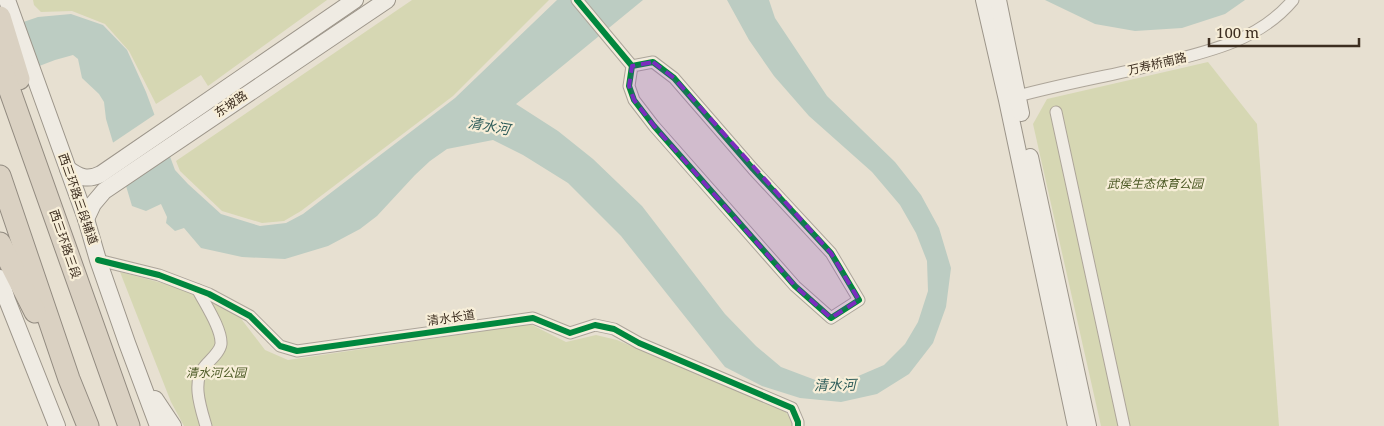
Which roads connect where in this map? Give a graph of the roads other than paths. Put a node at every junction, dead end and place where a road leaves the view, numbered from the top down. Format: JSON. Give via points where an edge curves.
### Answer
{"nodes":[{"id":1,"x":7,"y":0,"type":"edge"},
{"id":2,"x":355,"y":0,"type":"edge"},
{"id":3,"x":387,"y":0,"type":"edge"},
{"id":4,"x":577,"y":0,"type":"edge"},
{"id":5,"x":984,"y":0,"type":"edge"},
{"id":6,"x":998,"y":0,"type":"edge"},
{"id":7,"x":1293,"y":0,"type":"edge"},
{"id":8,"x":5,"y":19,"type":"edge"},
{"id":9,"x":0,"y":63,"type":"edge"},
{"id":10,"x":632,"y":66,"type":"junction"},
{"id":11,"x":20,"y":80,"type":"junction"},
{"id":12,"x":1012,"y":98,"type":"junction"},
{"id":13,"x":1056,"y":112,"type":"dead end"},
{"id":14,"x":183,"y":127,"type":"junction"},
{"id":15,"x":68,"y":169,"type":"junction"},
{"id":16,"x":101,"y":174,"type":"junction"},
{"id":17,"x":0,"y":176,"type":"edge"},
{"id":18,"x":113,"y":186,"type":"junction"},
{"id":19,"x":86,"y":219,"type":"junction"},
{"id":20,"x":0,"y":244,"type":"edge"},
{"id":21,"x":98,"y":260,"type":"junction"},
{"id":22,"x":0,"y":278,"type":"edge"},
{"id":23,"x":198,"y":290,"type":"junction"},
{"id":24,"x":3,"y":298,"type":"edge"},
{"id":25,"x":140,"y":377,"type":"junction"},
{"id":26,"x":69,"y":379,"type":"junction"},
{"id":27,"x":43,"y":394,"type":"junction"},
{"id":28,"x":46,"y":426,"type":"edge"},
{"id":29,"x":57,"y":426,"type":"edge"},
{"id":30,"x":88,"y":426,"type":"edge"},
{"id":31,"x":129,"y":426,"type":"edge"},
{"id":32,"x":158,"y":426,"type":"edge"},
{"id":33,"x":173,"y":426,"type":"edge"},
{"id":34,"x":206,"y":426,"type":"edge"},
{"id":35,"x":798,"y":426,"type":"edge"},
{"id":36,"x":1076,"y":426,"type":"edge"},
{"id":37,"x":1088,"y":426,"type":"edge"},
{"id":38,"x":1124,"y":426,"type":"edge"}],
"edges":[{"from":1,"to":8,"type":"main road"},
{"from":2,"to":14,"type":"main road","name":"东坡路"},
{"from":3,"to":14,"type":"main road","name":"东坡路"},
{"from":4,"to":10,"type":"street"},
{"from":5,"to":12,"type":"main road"},
{"from":6,"to":12,"type":"main road"},
{"from":7,"to":12,"type":"street","name":"万寿桥南路","via":[[1284,11],[1251,35],[1209,52]]},
{"from":8,"to":11,"type":"highway"},
{"from":9,"to":11,"type":"highway","name":"西三环路三段"},
{"from":10,"to":10,"type":"street","via":[[653,62],[674,78],[831,253],[859,300],[831,318],[795,286],[634,100],[628,86]]},
{"from":11,"to":15,"type":"main road","name":"西三环路三段辅道"},
{"from":11,"to":31,"type":"highway","name":"西三环路三段","via":[[36,163]]},
{"from":12,"to":36,"type":"main road"},
{"from":12,"to":37,"type":"main road"},
{"from":13,"to":38,"type":"street"},
{"from":14,"to":16,"type":"main road","name":"东坡路"},
{"from":14,"to":18,"type":"main road","name":"东坡路"},
{"from":15,"to":16,"type":"main road","name":"东坡路","via":[[86,179]]},
{"from":15,"to":19,"type":"main road","name":"西三环路三段辅道"},
{"from":16,"to":18,"type":"main road"},
{"from":17,"to":26,"type":"highway"},
{"from":18,"to":19,"type":"main road","name":"东坡路","via":[[93,204]]},
{"from":19,"to":21,"type":"main road","name":"西三环路三段辅道"},
{"from":20,"to":26,"type":"highway"},
{"from":21,"to":23,"type":"street","name":"清水长道","via":[[159,275]]},
{"from":21,"to":25,"type":"main road","name":"西三环路三段辅道"},
{"from":22,"to":24,"type":"main road"},
{"from":23,"to":34,"type":"street","via":[[219,331],[221,345],[203,368],[197,387]]},
{"from":23,"to":35,"type":"street","name":"清水长道","via":[[250,316],[280,346],[297,351],[533,318],[570,333],[595,325],[614,329],[639,343],[792,408]]},
{"from":24,"to":27,"type":"main road"},
{"from":25,"to":32,"type":"main road","name":"西三环路三段辅道"},
{"from":25,"to":33,"type":"main road"},
{"from":26,"to":30,"type":"highway"},
{"from":27,"to":28,"type":"main road"},
{"from":27,"to":29,"type":"main road"}]}
